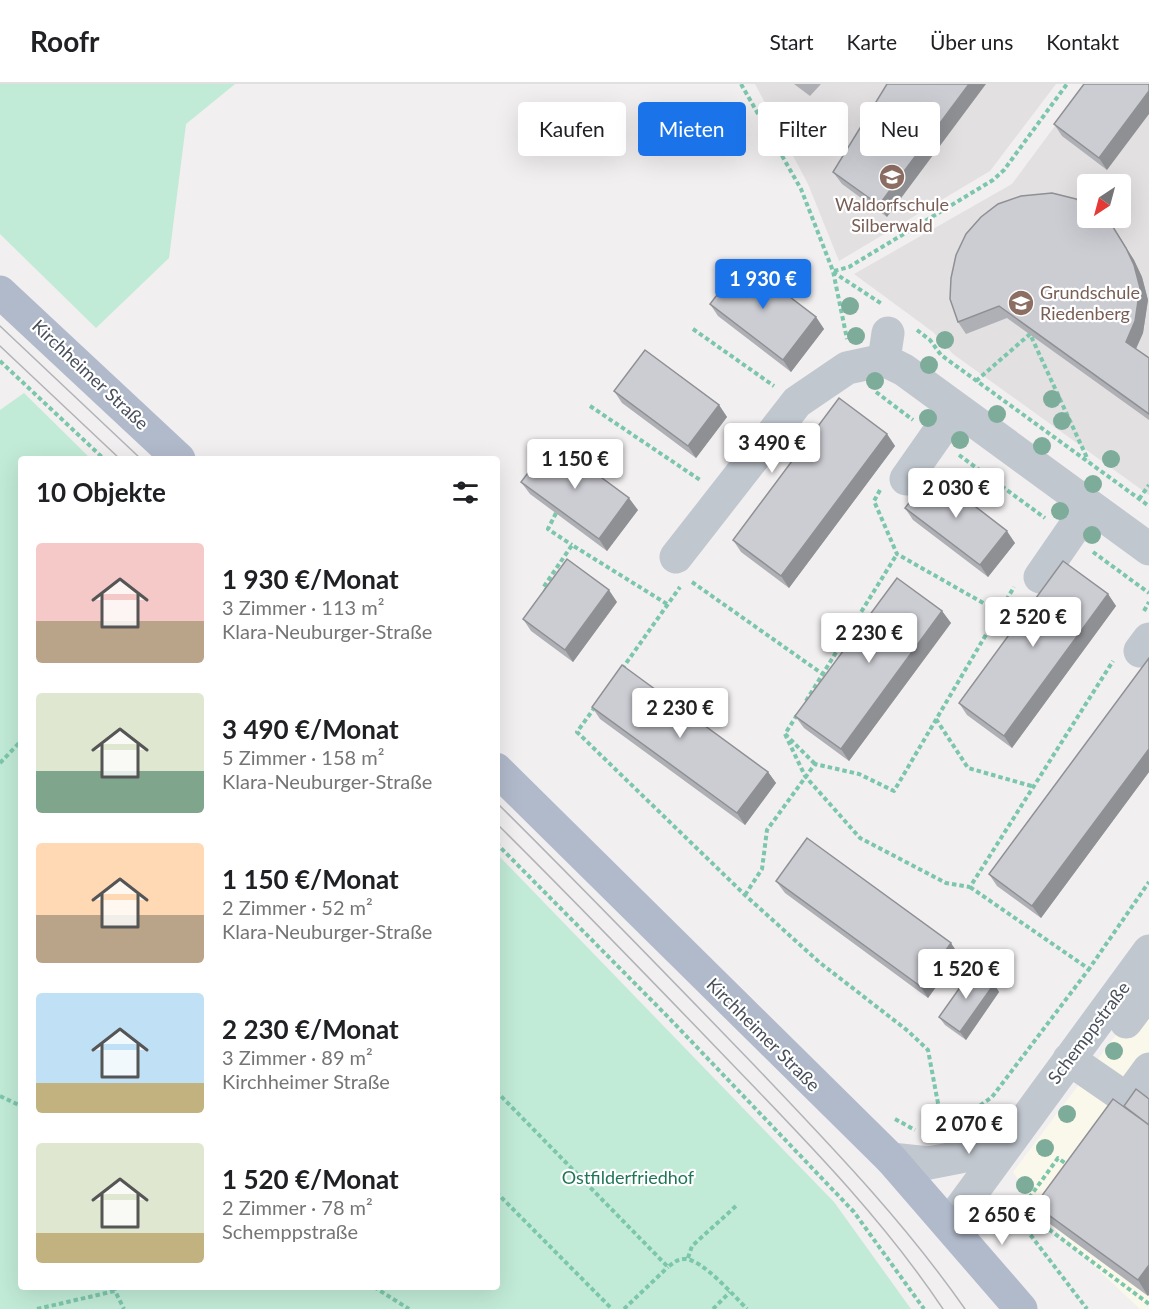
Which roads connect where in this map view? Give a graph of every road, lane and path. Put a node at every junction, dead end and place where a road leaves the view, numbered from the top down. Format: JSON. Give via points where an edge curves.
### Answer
{"nodes":[{"id":1,"x":741,"y":84,"type":"edge"},
{"id":2,"x":1067,"y":84,"type":"edge"},
{"id":3,"x":833,"y":271,"type":"junction"},
{"id":4,"x":0,"y":292,"type":"edge"},
{"id":5,"x":693,"y":329,"type":"dead end"},
{"id":6,"x":886,"y":340,"type":"junction"},
{"id":7,"x":0,"y":361,"type":"edge"},
{"id":8,"x":976,"y":381,"type":"junction"},
{"id":9,"x":796,"y":402,"type":"junction"},
{"id":10,"x":590,"y":406,"type":"dead end"},
{"id":11,"x":955,"y":409,"type":"junction"},
{"id":12,"x":935,"y":437,"type":"junction"},
{"id":13,"x":101,"y":456,"type":"edge"},
{"id":14,"x":176,"y":456,"type":"edge"},
{"id":15,"x":1089,"y":462,"type":"junction"},
{"id":16,"x":895,"y":480,"type":"joint"},
{"id":17,"x":1149,"y":485,"type":"edge"},
{"id":18,"x":723,"y":495,"type":"junction"},
{"id":19,"x":1139,"y":499,"type":"junction"},
{"id":20,"x":1089,"y":506,"type":"junction"},
{"id":21,"x":1149,"y":506,"type":"edge"},
{"id":22,"x":556,"y":513,"type":"edge"},
{"id":23,"x":1068,"y":534,"type":"junction"},
{"id":24,"x":572,"y":545,"type":"junction"},
{"id":25,"x":1149,"y":549,"type":"edge"},
{"id":26,"x":897,"y":554,"type":"junction"},
{"id":27,"x":676,"y":557,"type":"dead end"},
{"id":28,"x":1029,"y":580,"type":"joint"},
{"id":29,"x":1149,"y":593,"type":"edge"},
{"id":30,"x":556,"y":597,"type":"edge"},
{"id":31,"x":1149,"y":602,"type":"edge"},
{"id":32,"x":667,"y":604,"type":"junction"},
{"id":33,"x":999,"y":612,"type":"junction"},
{"id":34,"x":1138,"y":638,"type":"edge"},
{"id":35,"x":824,"y":675,"type":"junction"},
{"id":36,"x":616,"y":677,"type":"edge"},
{"id":37,"x":596,"y":705,"type":"edge"},
{"id":38,"x":804,"y":705,"type":"edge"},
{"id":39,"x":798,"y":715,"type":"edge"},
{"id":40,"x":936,"y":719,"type":"junction"},
{"id":41,"x":785,"y":734,"type":"junction"},
{"id":42,"x":18,"y":744,"type":"edge"},
{"id":43,"x":0,"y":763,"type":"edge"},
{"id":44,"x":815,"y":764,"type":"junction"},
{"id":45,"x":500,"y":773,"type":"edge"},
{"id":46,"x":805,"y":776,"type":"junction"},
{"id":47,"x":1035,"y":788,"type":"junction"},
{"id":48,"x":500,"y":847,"type":"edge"},
{"id":49,"x":1149,"y":882,"type":"edge"},
{"id":50,"x":970,"y":886,"type":"junction"},
{"id":51,"x":745,"y":895,"type":"junction"},
{"id":52,"x":1138,"y":952,"type":"edge"},
{"id":53,"x":1096,"y":977,"type":"junction"},
{"id":54,"x":1149,"y":991,"type":"edge"},
{"id":55,"x":1126,"y":1022,"type":"dead end"},
{"id":56,"x":1069,"y":1059,"type":"junction"},
{"id":57,"x":1149,"y":1069,"type":"edge"},
{"id":58,"x":500,"y":1095,"type":"edge"},
{"id":59,"x":0,"y":1096,"type":"edge"},
{"id":60,"x":18,"y":1105,"type":"edge"},
{"id":61,"x":886,"y":1113,"type":"dead end"},
{"id":62,"x":1029,"y":1114,"type":"junction"},
{"id":63,"x":968,"y":1115,"type":"dead end"},
{"id":64,"x":952,"y":1126,"type":"dead end"},
{"id":65,"x":920,"y":1131,"type":"dead end"},
{"id":66,"x":932,"y":1132,"type":"dead end"},
{"id":67,"x":944,"y":1132,"type":"junction"},
{"id":68,"x":891,"y":1160,"type":"junction"},
{"id":69,"x":1076,"y":1171,"type":"edge"},
{"id":70,"x":981,"y":1181,"type":"junction"},
{"id":71,"x":500,"y":1196,"type":"edge"},
{"id":72,"x":1052,"y":1205,"type":"edge"},
{"id":73,"x":736,"y":1206,"type":"dead end"},
{"id":74,"x":1016,"y":1216,"type":"junction"},
{"id":75,"x":949,"y":1224,"type":"junction"},
{"id":76,"x":688,"y":1258,"type":"junction"},
{"id":77,"x":668,"y":1267,"type":"junction"},
{"id":78,"x":110,"y":1290,"type":"edge"},
{"id":79,"x":114,"y":1290,"type":"edge"},
{"id":80,"x":379,"y":1290,"type":"edge"},
{"id":81,"x":730,"y":1292,"type":"junction"},
{"id":82,"x":1149,"y":1304,"type":"edge"},
{"id":83,"x":37,"y":1309,"type":"edge"},
{"id":84,"x":124,"y":1309,"type":"edge"},
{"id":85,"x":409,"y":1309,"type":"edge"},
{"id":86,"x":612,"y":1309,"type":"edge"},
{"id":87,"x":624,"y":1309,"type":"edge"},
{"id":88,"x":713,"y":1309,"type":"edge"},
{"id":89,"x":747,"y":1309,"type":"edge"},
{"id":90,"x":924,"y":1309,"type":"edge"},
{"id":91,"x":1021,"y":1309,"type":"edge"},
{"id":92,"x":1087,"y":1309,"type":"edge"}],
"edges":[{"from":1,"to":3,"type":"path","via":[[801,189]]},
{"from":2,"to":3,"type":"path","via":[[993,180],[849,267]]},
{"from":3,"to":6,"type":"path"},
{"from":3,"to":6,"type":"path","via":[[848,341]]},
{"from":4,"to":14,"type":"main road","name":"Kirchheimer Straße"},
{"from":5,"to":9,"type":"path"},
{"from":6,"to":8,"type":"path","via":[[930,340],[941,355]]},
{"from":6,"to":9,"type":"street"},
{"from":6,"to":11,"type":"street","via":[[904,370]]},
{"from":6,"to":12,"type":"path","via":[[865,384]]},
{"from":7,"to":13,"type":"path"},
{"from":8,"to":15,"type":"path"},
{"from":8,"to":15,"type":"path","via":[[1030,334]]},
{"from":9,"to":18,"type":"street"},
{"from":10,"to":18,"type":"path"},
{"from":11,"to":12,"type":"street"},
{"from":11,"to":20,"type":"street"},
{"from":12,"to":16,"type":"street"},
{"from":12,"to":23,"type":"path"},
{"from":15,"to":19,"type":"path"},
{"from":16,"to":26,"type":"path","via":[[874,501]]},
{"from":17,"to":19,"type":"path"},
{"from":18,"to":27,"type":"street"},
{"from":19,"to":21,"type":"path"},
{"from":20,"to":23,"type":"street"},
{"from":20,"to":25,"type":"street"},
{"from":22,"to":24,"type":"path","via":[[548,529]]},
{"from":23,"to":28,"type":"street"},
{"from":23,"to":29,"type":"path"},
{"from":24,"to":30,"type":"path","via":[[543,588]]},
{"from":24,"to":32,"type":"path"},
{"from":26,"to":33,"type":"path"},
{"from":26,"to":35,"type":"path"},
{"from":28,"to":33,"type":"path"},
{"from":31,"to":34,"type":"path"},
{"from":32,"to":35,"type":"path","via":[[686,578]]},
{"from":32,"to":36,"type":"path"},
{"from":33,"to":40,"type":"path"},
{"from":34,"to":47,"type":"path"},
{"from":35,"to":38,"type":"path"},
{"from":37,"to":51,"type":"path","via":[[577,732]]},
{"from":39,"to":41,"type":"path"},
{"from":40,"to":44,"type":"path","via":[[894,791],[859,774]]},
{"from":40,"to":47,"type":"path","via":[[968,768]]},
{"from":41,"to":44,"type":"path"},
{"from":41,"to":46,"type":"path"},
{"from":42,"to":43,"type":"path"},
{"from":44,"to":46,"type":"path"},
{"from":45,"to":68,"type":"main road","name":"Kirchheimer Straße"},
{"from":46,"to":50,"type":"path","via":[[860,838],[946,883]]},
{"from":46,"to":51,"type":"path","via":[[767,830],[762,869]]},
{"from":47,"to":50,"type":"path"},
{"from":48,"to":90,"type":"path","via":[[854,1212]]},
{"from":49,"to":53,"type":"path"},
{"from":50,"to":53,"type":"path"},
{"from":51,"to":67,"type":"path","via":[[819,962],[928,1050]]},
{"from":52,"to":53,"type":"street"},
{"from":52,"to":56,"type":"street","name":"Schemppstraße"},
{"from":53,"to":63,"type":"path","via":[[992,1097]]},
{"from":54,"to":55,"type":"street"},
{"from":56,"to":57,"type":"street","via":[[1126,1099]]},
{"from":56,"to":62,"type":"street","name":"Schemppstraße"},
{"from":58,"to":77,"type":"path"},
{"from":59,"to":60,"type":"path"},
{"from":61,"to":65,"type":"path"},
{"from":62,"to":68,"type":"street","name":"Schemppstraße","via":[[960,1157],[929,1163]]},
{"from":62,"to":70,"type":"street","name":"Schemppstraße"},
{"from":64,"to":67,"type":"path"},
{"from":66,"to":67,"type":"path"},
{"from":68,"to":75,"type":"main road","name":"Kirchheimer Straße"},
{"from":69,"to":74,"type":"path","via":[[1058,1158]]},
{"from":70,"to":74,"type":"path"},
{"from":70,"to":75,"type":"street","name":"Schemppstraße"},
{"from":71,"to":86,"type":"path"},
{"from":72,"to":82,"type":"path","via":[[1039,1222]]},
{"from":73,"to":76,"type":"path","via":[[692,1246]]},
{"from":74,"to":92,"type":"path"},
{"from":75,"to":91,"type":"main road","name":"Kirchheimer Straße"},
{"from":76,"to":77,"type":"path","via":[[678,1259]]},
{"from":76,"to":81,"type":"path"},
{"from":77,"to":87,"type":"path"},
{"from":78,"to":83,"type":"path"},
{"from":79,"to":84,"type":"path"},
{"from":80,"to":85,"type":"path"},
{"from":81,"to":88,"type":"path"},
{"from":81,"to":89,"type":"path"}]}
